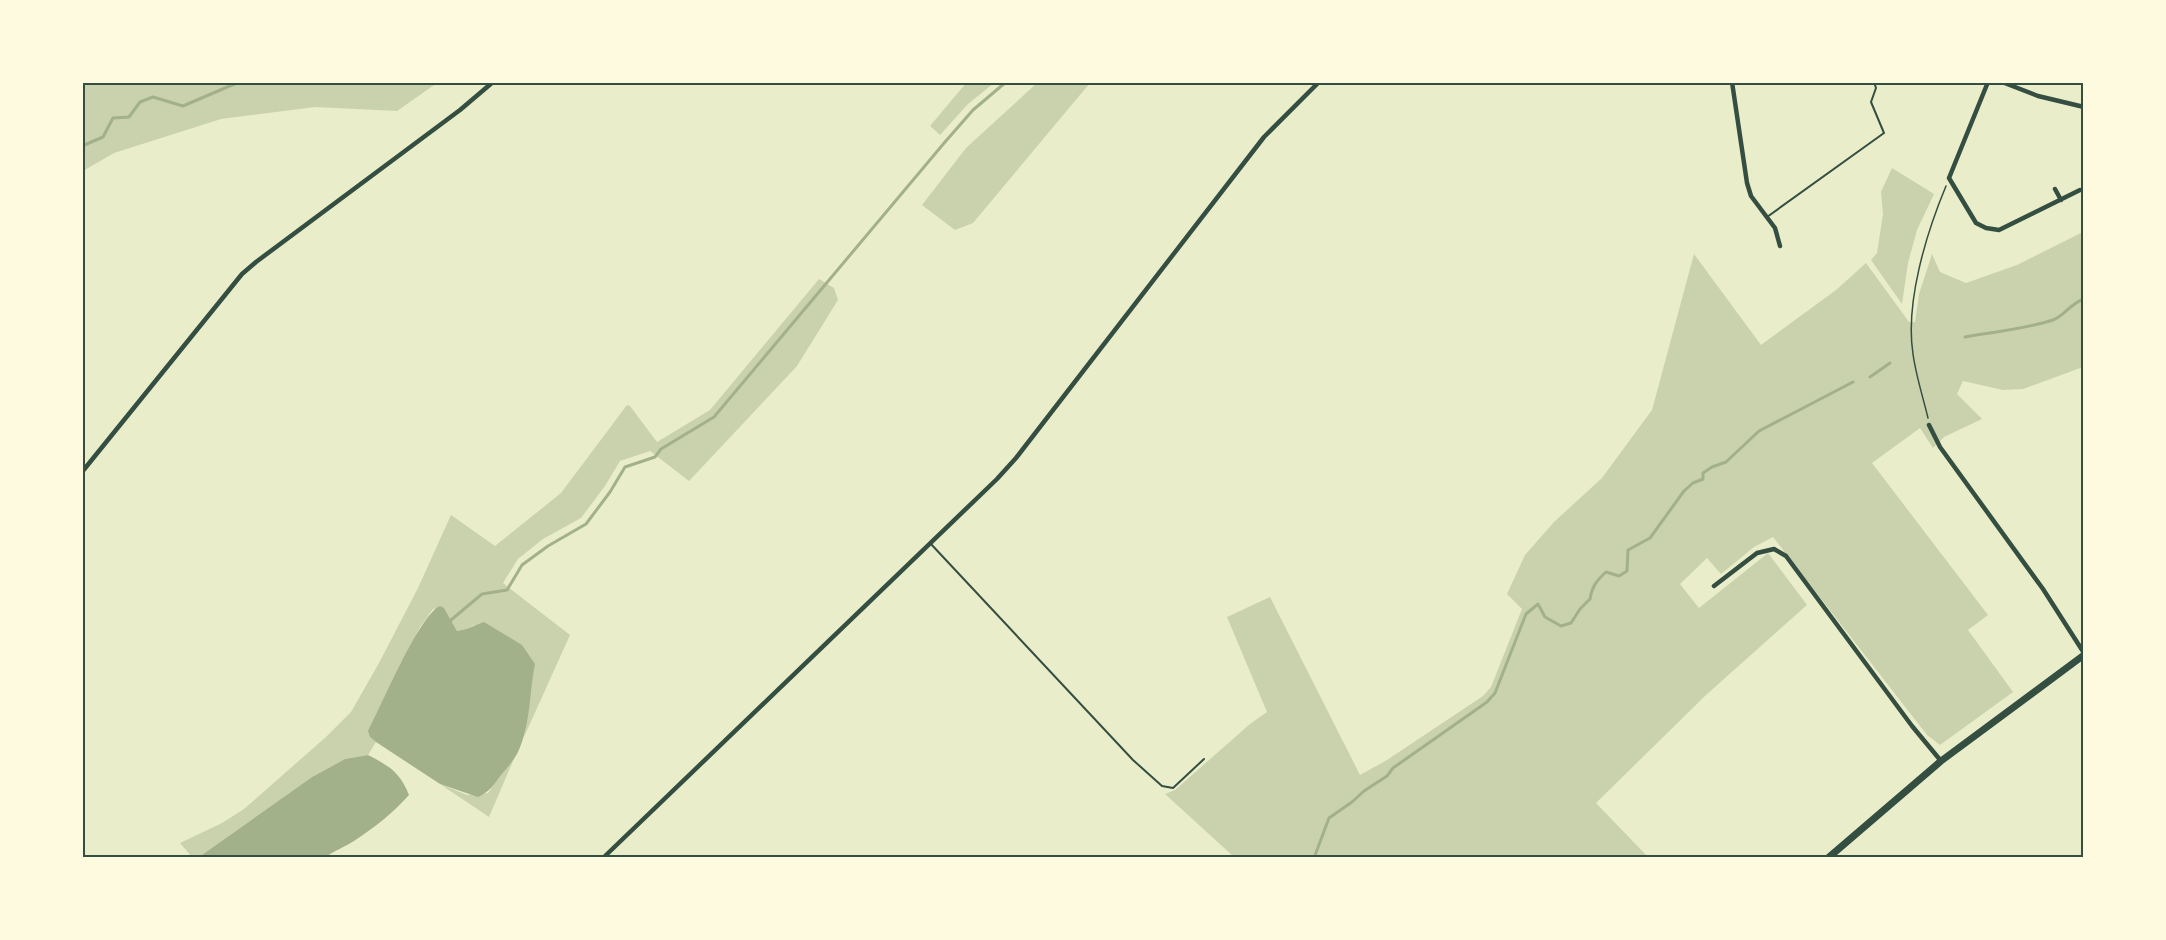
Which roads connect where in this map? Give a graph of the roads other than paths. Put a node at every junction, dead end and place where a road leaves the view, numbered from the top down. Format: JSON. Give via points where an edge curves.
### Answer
{"nodes":[{"id":1,"x":493,"y":82,"type":"edge"},
{"id":2,"x":1319,"y":82,"type":"edge"},
{"id":3,"x":1732,"y":82,"type":"edge"},
{"id":4,"x":1874,"y":82,"type":"edge"},
{"id":5,"x":1988,"y":82,"type":"edge"},
{"id":6,"x":2002,"y":82,"type":"edge"},
{"id":7,"x":2084,"y":107,"type":"edge"},
{"id":8,"x":2055,"y":189,"type":"dead end"},
{"id":9,"x":2079,"y":190,"type":"dead end"},
{"id":10,"x":2061,"y":200,"type":"junction"},
{"id":11,"x":1767,"y":217,"type":"junction"},
{"id":12,"x":1780,"y":246,"type":"dead end"},
{"id":13,"x":1929,"y":425,"type":"road end"},
{"id":14,"x":82,"y":472,"type":"edge"},
{"id":15,"x":930,"y":543,"type":"junction"},
{"id":16,"x":1714,"y":586,"type":"dead end"},
{"id":17,"x":2084,"y":654,"type":"edge"},
{"id":18,"x":1204,"y":759,"type":"dead end"},
{"id":19,"x":1941,"y":761,"type":"junction"},
{"id":20,"x":603,"y":858,"type":"edge"},
{"id":21,"x":1828,"y":858,"type":"edge"}],
"edges":[{"from":1,"to":14,"type":"street","via":[[242,274]]},
{"from":2,"to":15,"type":"street","via":[[1264,137],[1016,458]]},
{"from":3,"to":11,"type":"street","via":[[1747,183],[1751,196]]},
{"from":4,"to":11,"type":"lane","via":[[1871,102],[1884,133]]},
{"from":5,"to":10,"type":"street","via":[[1949,178],[1976,223],[1993,230],[2005,228]]},
{"from":6,"to":7,"type":"street"},
{"from":8,"to":10,"type":"street"},
{"from":9,"to":10,"type":"street"},
{"from":11,"to":12,"type":"street"},
{"from":13,"to":17,"type":"street","via":[[1940,447],[2043,589]]},
{"from":15,"to":18,"type":"lane","via":[[1133,760],[1162,786],[1173,788]]},
{"from":15,"to":20,"type":"street"},
{"from":16,"to":19,"type":"street","via":[[1757,553],[1774,549],[1785,556]]},
{"from":17,"to":19,"type":"main road"},
{"from":19,"to":21,"type":"main road"}]}
